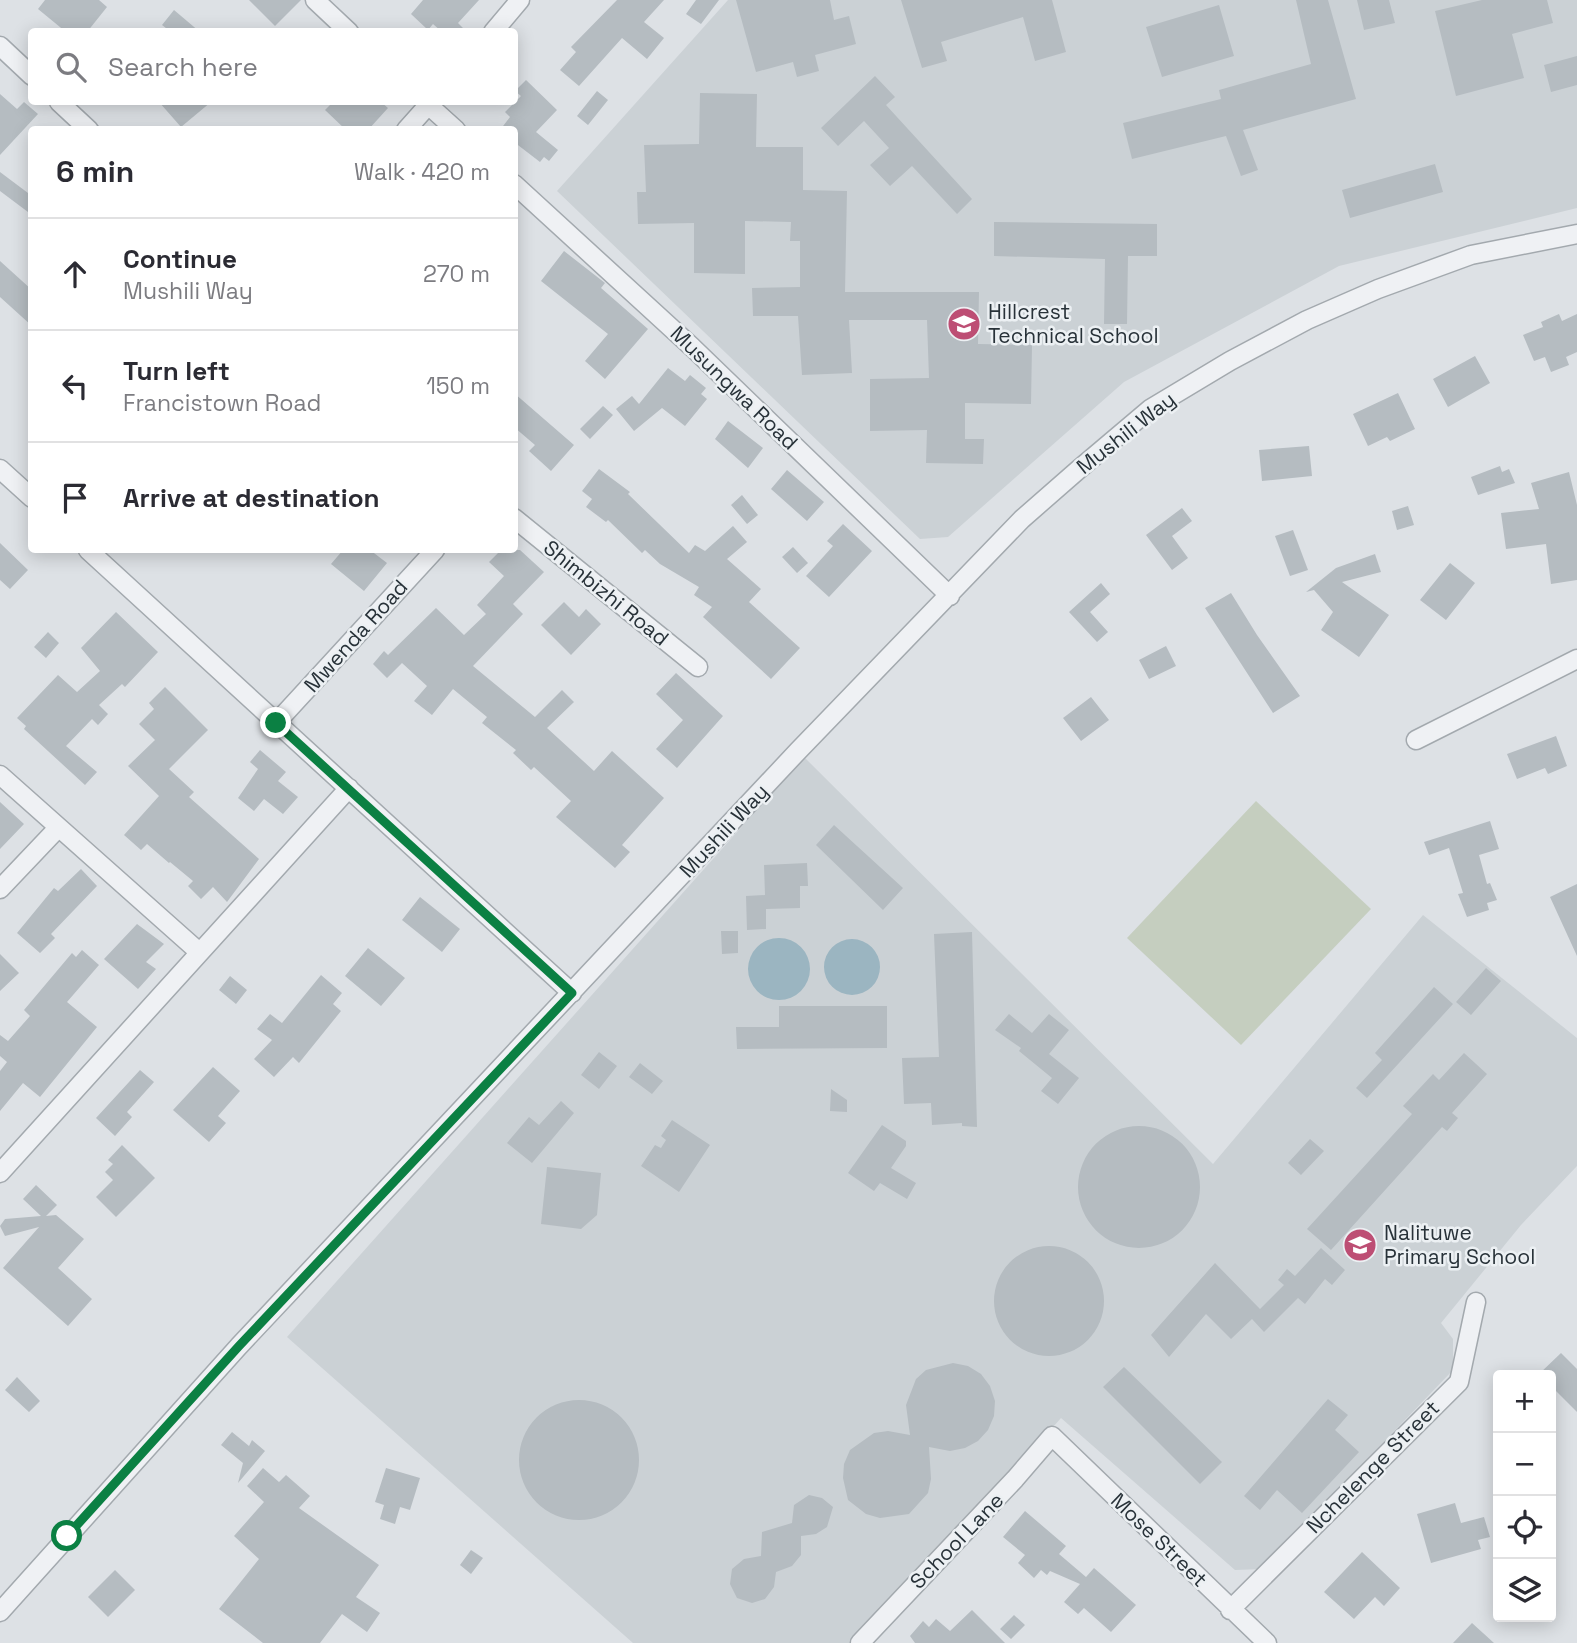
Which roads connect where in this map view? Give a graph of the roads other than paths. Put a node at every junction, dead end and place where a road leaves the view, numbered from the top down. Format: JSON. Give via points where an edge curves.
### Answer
{"nodes":[{"id":1,"x":315,"y":0,"type":"edge"},
{"id":2,"x":520,"y":0,"type":"edge"},
{"id":3,"x":345,"y":28,"type":"edge"},
{"id":4,"x":496,"y":28,"type":"edge"},
{"id":5,"x":0,"y":46,"type":"edge"},
{"id":6,"x":28,"y":72,"type":"edge"},
{"id":7,"x":62,"y":105,"type":"edge"},
{"id":8,"x":426,"y":105,"type":"edge"},
{"id":9,"x":430,"y":105,"type":"edge"},
{"id":10,"x":85,"y":126,"type":"edge"},
{"id":11,"x":409,"y":126,"type":"edge"},
{"id":12,"x":452,"y":126,"type":"edge"},
{"id":13,"x":518,"y":188,"type":"edge"},
{"id":14,"x":1577,"y":234,"type":"edge"},
{"id":15,"x":0,"y":468,"type":"edge"},
{"id":16,"x":28,"y":490,"type":"edge"},
{"id":17,"x":518,"y":520,"type":"edge"},
{"id":18,"x":91,"y":553,"type":"edge"},
{"id":19,"x":432,"y":553,"type":"edge"},
{"id":20,"x":950,"y":596,"type":"junction"},
{"id":21,"x":1577,"y":659,"type":"edge"},
{"id":22,"x":698,"y":667,"type":"dead end"},
{"id":23,"x":276,"y":723,"type":"junction"},
{"id":24,"x":1416,"y":740,"type":"dead end"},
{"id":25,"x":0,"y":775,"type":"edge"},
{"id":26,"x":349,"y":788,"type":"junction"},
{"id":27,"x":58,"y":828,"type":"junction"},
{"id":28,"x":0,"y":889,"type":"edge"},
{"id":29,"x":198,"y":951,"type":"junction"},
{"id":30,"x":572,"y":993,"type":"junction"},
{"id":31,"x":0,"y":1172,"type":"edge"},
{"id":32,"x":1476,"y":1303,"type":"dead end"},
{"id":33,"x":1052,"y":1436,"type":"joint"},
{"id":34,"x":1230,"y":1610,"type":"junction"},
{"id":35,"x":0,"y":1612,"type":"edge"},
{"id":36,"x":860,"y":1643,"type":"edge"},
{"id":37,"x":1267,"y":1643,"type":"edge"}],
"edges":[{"from":1,"to":3,"type":"street"},
{"from":2,"to":4,"type":"street"},
{"from":5,"to":6,"type":"street"},
{"from":7,"to":10,"type":"street"},
{"from":8,"to":11,"type":"street"},
{"from":9,"to":12,"type":"street"},
{"from":13,"to":20,"type":"street","name":"Musungwa Road","via":[[692,347]]},
{"from":14,"to":20,"type":"street","name":"Mushili Way","via":[[1448,263],[1307,320],[1230,360],[1150,409],[1022,519]]},
{"from":15,"to":16,"type":"street"},
{"from":17,"to":22,"type":"street","name":"Shimbizhi Road"},
{"from":18,"to":23,"type":"street"},
{"from":19,"to":23,"type":"street","name":"Mwenda Road"},
{"from":20,"to":30,"type":"street","name":"Mushili Way"},
{"from":21,"to":24,"type":"street"},
{"from":23,"to":26,"type":"street"},
{"from":25,"to":27,"type":"street"},
{"from":26,"to":29,"type":"street"},
{"from":26,"to":30,"type":"street"},
{"from":27,"to":28,"type":"street"},
{"from":27,"to":29,"type":"street"},
{"from":29,"to":31,"type":"street"},
{"from":30,"to":35,"type":"street","name":"Mushili Way","via":[[239,1346]]},
{"from":32,"to":34,"type":"street","name":"Nchelenge Street","via":[[1459,1382]]},
{"from":33,"to":34,"type":"street","name":"Mose Street"},
{"from":33,"to":36,"type":"street","name":"School Lane"},
{"from":34,"to":37,"type":"street","name":"Mose Street"}]}
